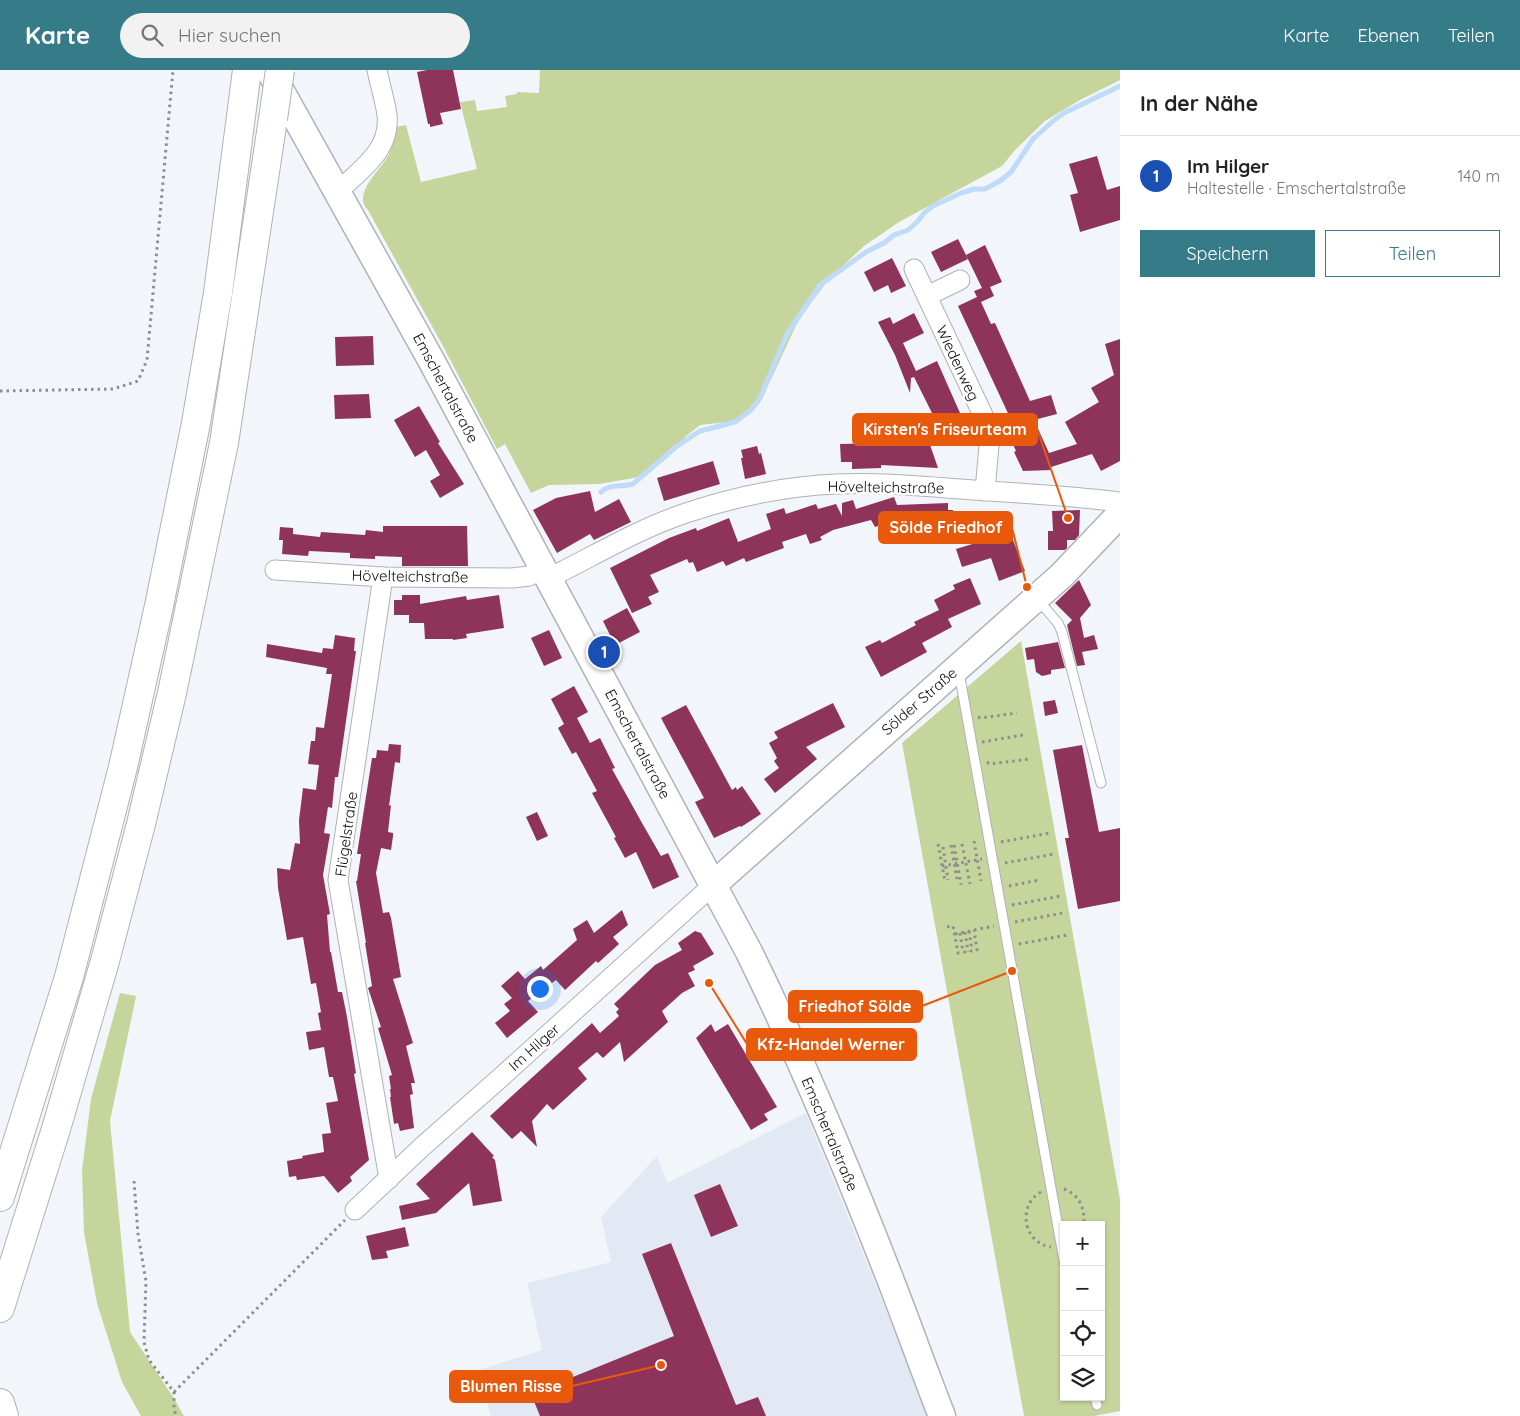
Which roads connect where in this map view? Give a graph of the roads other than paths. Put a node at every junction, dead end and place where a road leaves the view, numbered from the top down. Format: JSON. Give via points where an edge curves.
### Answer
{"nodes":[{"id":1,"x":280,"y":70,"type":"edge"},
{"id":2,"x":377,"y":70,"type":"edge"},
{"id":3,"x":254,"y":71,"type":"edge"},
{"id":4,"x":338,"y":192,"type":"junction"},
{"id":5,"x":914,"y":269,"type":"dead end"},
{"id":6,"x":960,"y":280,"type":"dead end"},
{"id":7,"x":926,"y":296,"type":"junction"},
{"id":8,"x":985,"y":490,"type":"junction"},
{"id":9,"x":1120,"y":502,"type":"edge"},
{"id":10,"x":1120,"y":514,"type":"edge"},
{"id":11,"x":275,"y":570,"type":"dead end"},
{"id":12,"x":547,"y":573,"type":"junction"},
{"id":13,"x":383,"y":577,"type":"junction"},
{"id":14,"x":1036,"y":598,"type":"junction"},
{"id":15,"x":958,"y":667,"type":"junction"},
{"id":16,"x":1101,"y":783,"type":"dead end"},
{"id":17,"x":713,"y":885,"type":"junction"},
{"id":18,"x":389,"y":1179,"type":"junction"},
{"id":19,"x":0,"y":1197,"type":"edge"},
{"id":20,"x":355,"y":1210,"type":"road end"},
{"id":21,"x":1060,"y":1238,"type":"edge"},
{"id":22,"x":0,"y":1308,"type":"edge"},
{"id":23,"x":0,"y":1403,"type":"edge"},
{"id":24,"x":4,"y":1416,"type":"edge"},
{"id":25,"x":942,"y":1416,"type":"edge"}],
"edges":[{"from":1,"to":22,"type":"highway","bridge":true,"via":[[224,443],[172,694],[105,961]]},
{"from":2,"to":4,"type":"street","via":[[388,126],[382,147]]},
{"from":3,"to":4,"type":"main road","name":"Emschertalstraße"},
{"from":3,"to":19,"type":"highway","via":[[196,423],[123,767],[69,977]]},
{"from":4,"to":12,"type":"main road","name":"Emschertalstraße"},
{"from":5,"to":7,"type":"street","name":"Wiedenweg"},
{"from":6,"to":7,"type":"street"},
{"from":7,"to":8,"type":"street","name":"Wiedenweg","via":[[990,434]]},
{"from":8,"to":9,"type":"street","name":"Hövelteichstraße"},
{"from":8,"to":12,"type":"street","name":"Hövelteichstraße","via":[[866,484],[802,487],[757,495],[666,520]]},
{"from":10,"to":14,"type":"main road","name":"Sölder Straße"},
{"from":11,"to":13,"type":"street","name":"Hövelteichstraße"},
{"from":12,"to":13,"type":"street","name":"Hövelteichstraße","via":[[512,578]]},
{"from":12,"to":17,"type":"main road","name":"Emschertalstraße"},
{"from":13,"to":18,"type":"street","name":"Flügelstraße","via":[[338,880]]},
{"from":14,"to":15,"type":"main road","name":"Sölder Straße"},
{"from":14,"to":16,"type":"lane","via":[[1062,632]]},
{"from":15,"to":17,"type":"main road","name":"Sölder Straße"},
{"from":15,"to":21,"type":"lane"},
{"from":17,"to":18,"type":"street","name":"Im Hilger"},
{"from":17,"to":25,"type":"main road","name":"Emschertalstraße","via":[[785,1026],[865,1216]]},
{"from":18,"to":20,"type":"street","name":"Im Hilger"},
{"from":23,"to":24,"type":"highway"}]}
